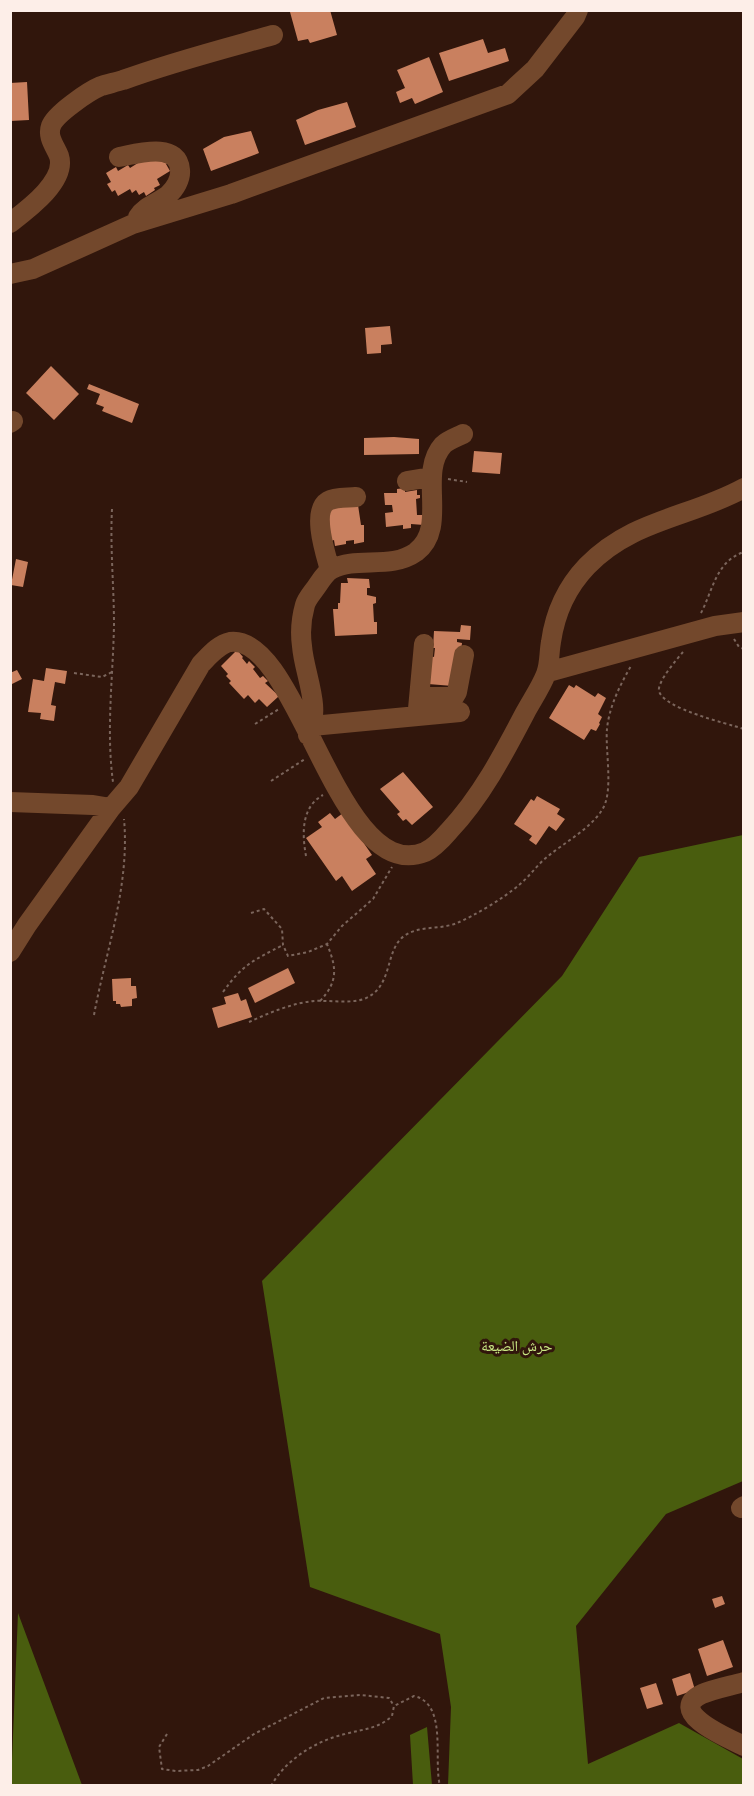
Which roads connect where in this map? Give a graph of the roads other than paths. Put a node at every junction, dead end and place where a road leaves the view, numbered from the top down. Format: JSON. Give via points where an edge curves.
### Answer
{"nodes":[{"id":1,"x":578,"y":10,"type":"edge"},
{"id":2,"x":273,"y":35,"type":"dead end"},
{"id":3,"x":119,"y":157,"type":"dead end"},
{"id":4,"x":10,"y":224,"type":"edge"},
{"id":5,"x":133,"y":224,"type":"junction"},
{"id":6,"x":10,"y":274,"type":"edge"},
{"id":7,"x":463,"y":434,"type":"dead end"},
{"id":8,"x":431,"y":477,"type":"junction"},
{"id":9,"x":407,"y":481,"type":"dead end"},
{"id":10,"x":744,"y":488,"type":"edge"},
{"id":11,"x":356,"y":497,"type":"dead end"},
{"id":12,"x":330,"y":570,"type":"junction"},
{"id":13,"x":744,"y":622,"type":"edge"},
{"id":14,"x":424,"y":644,"type":"dead end"},
{"id":15,"x":464,"y":655,"type":"dead end"},
{"id":16,"x":548,"y":672,"type":"junction"},
{"id":17,"x":418,"y":706,"type":"junction"},
{"id":18,"x":460,"y":712,"type":"dead end"},
{"id":19,"x":313,"y":737,"type":"junction"},
{"id":20,"x":10,"y":802,"type":"edge"},
{"id":21,"x":115,"y":803,"type":"junction"},
{"id":22,"x":10,"y":952,"type":"edge"},
{"id":23,"x":744,"y":1682,"type":"edge"},
{"id":24,"x":744,"y":1746,"type":"edge"}],
"edges":[{"from":1,"to":5,"type":"street","via":[[536,69],[508,94],[231,194]]},
{"from":2,"to":4,"type":"street","via":[[100,87],[73,104],[50,128],[60,170],[41,197]]},
{"from":3,"to":5,"type":"street","via":[[152,151],[167,153],[179,165],[177,184],[142,210]]},
{"from":5,"to":6,"type":"street","via":[[33,269]]},
{"from":7,"to":8,"type":"street","via":[[444,444],[432,463]]},
{"from":8,"to":9,"type":"street"},
{"from":8,"to":12,"type":"street","via":[[432,520],[416,552],[388,562],[344,565]]},
{"from":10,"to":16,"type":"street","via":[[635,531],[587,566],[559,606]]},
{"from":11,"to":12,"type":"street","via":[[329,501],[322,506],[321,534]]},
{"from":12,"to":19,"type":"street","via":[[306,602],[301,623],[312,694]]},
{"from":13,"to":16,"type":"street","via":[[715,626],[689,640],[644,646]]},
{"from":14,"to":17,"type":"street"},
{"from":15,"to":17,"type":"street","via":[[454,697]]},
{"from":16,"to":19,"type":"street","via":[[484,787],[461,819],[427,851],[399,854],[372,838],[336,788]]},
{"from":17,"to":18,"type":"street"},
{"from":17,"to":19,"type":"street"},
{"from":19,"to":21,"type":"street","via":[[272,668],[243,643],[229,642],[201,663],[129,787]]},
{"from":20,"to":21,"type":"street","via":[[93,806]]},
{"from":21,"to":22,"type":"street"},
{"from":23,"to":24,"type":"street","via":[[702,1694],[690,1709],[701,1723]]}]}
